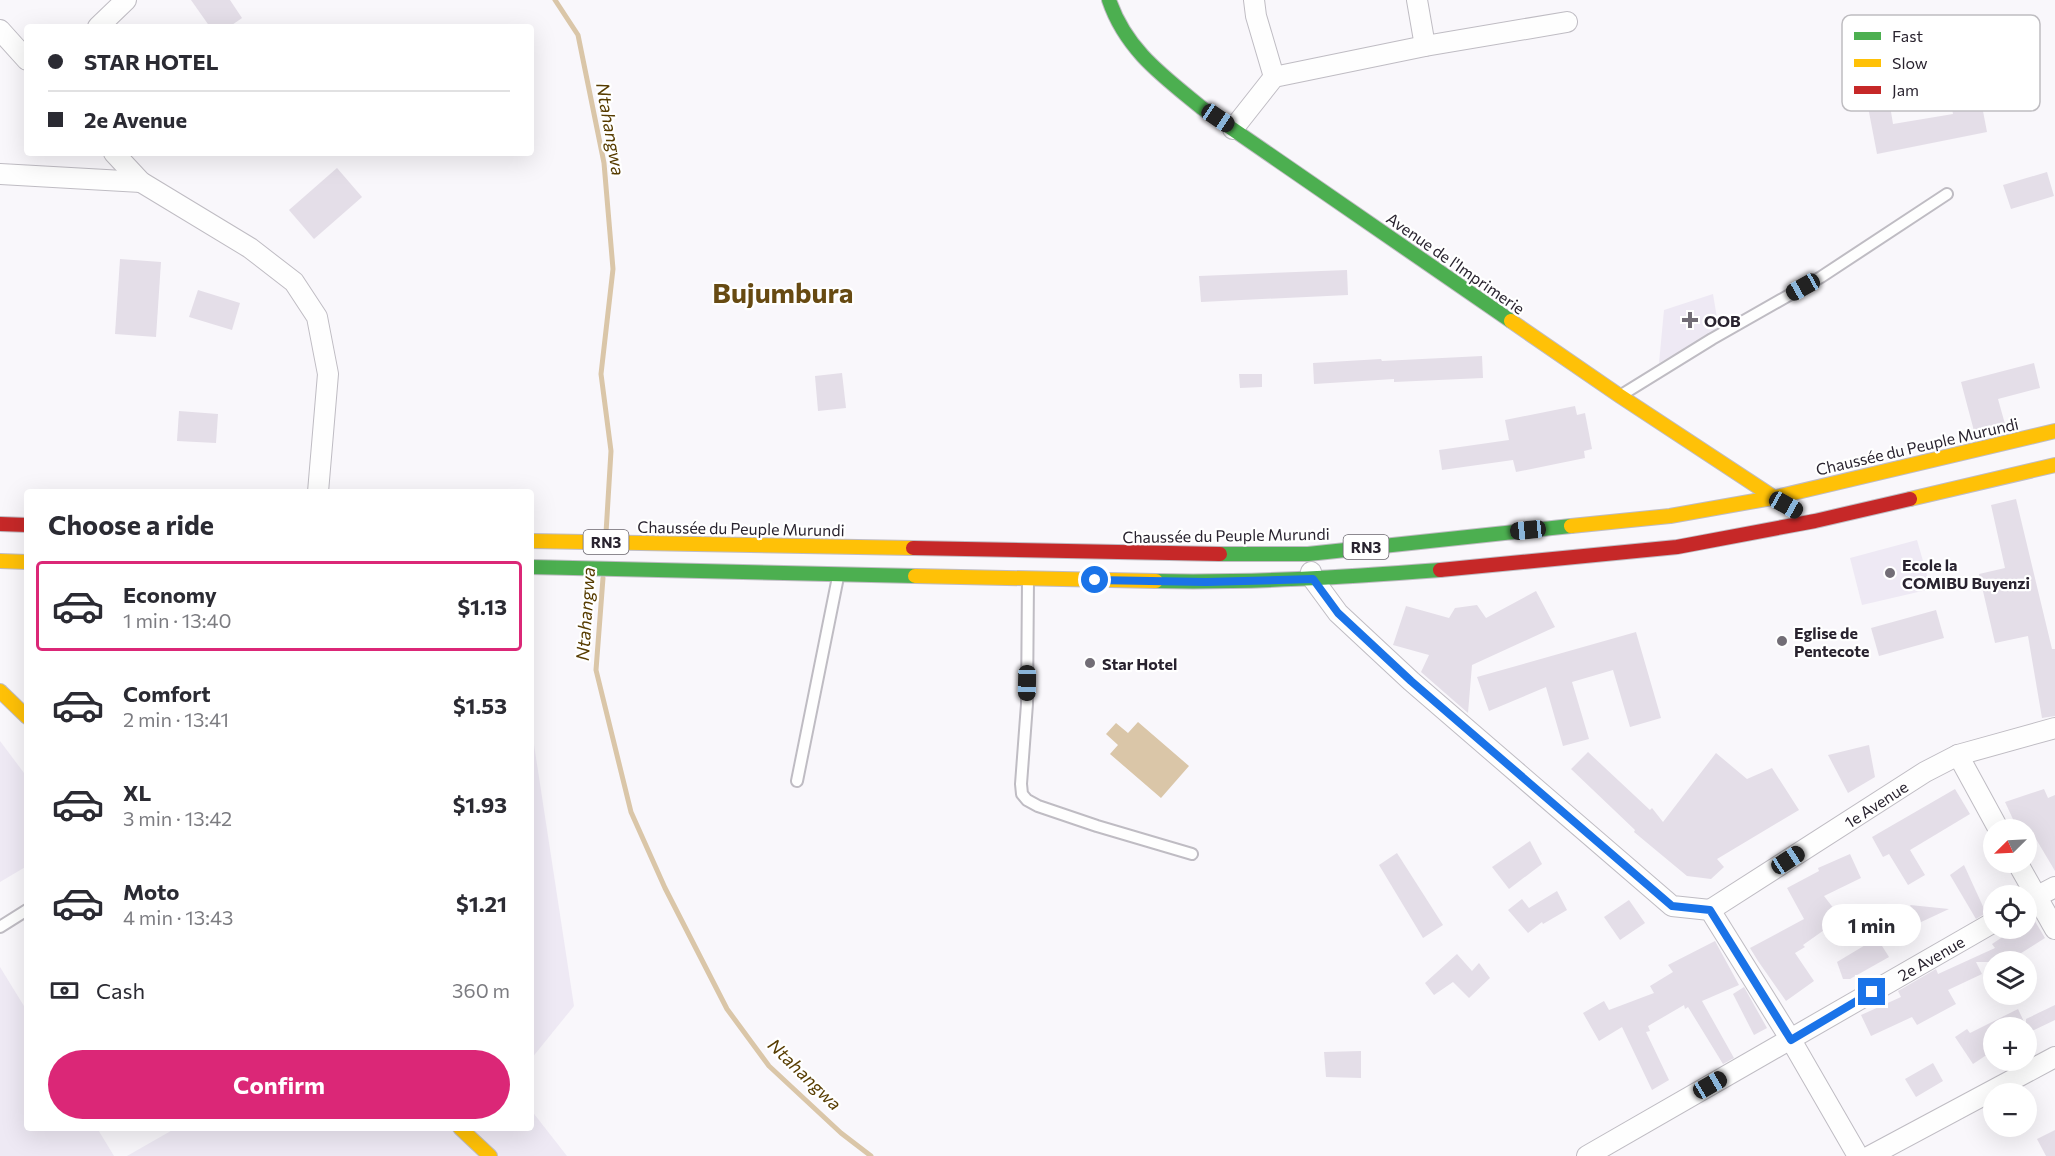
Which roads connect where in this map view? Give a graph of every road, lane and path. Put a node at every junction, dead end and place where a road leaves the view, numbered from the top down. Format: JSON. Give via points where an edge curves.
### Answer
{"nodes":[{"id":1,"x":126,"y":0,"type":"edge"},
{"id":2,"x":1109,"y":0,"type":"edge"},
{"id":3,"x":1254,"y":0,"type":"edge"},
{"id":4,"x":1417,"y":0,"type":"edge"},
{"id":5,"x":1567,"y":22,"type":"dead end"},
{"id":6,"x":101,"y":24,"type":"edge"},
{"id":7,"x":0,"y":30,"type":"edge"},
{"id":8,"x":1425,"y":46,"type":"junction"},
{"id":9,"x":24,"y":57,"type":"edge"},
{"id":10,"x":1274,"y":77,"type":"junction"},
{"id":11,"x":1233,"y":129,"type":"junction"},
{"id":12,"x":117,"y":156,"type":"edge"},
{"id":13,"x":0,"y":174,"type":"edge"},
{"id":14,"x":141,"y":182,"type":"junction"},
{"id":15,"x":1947,"y":194,"type":"dead end"},
{"id":16,"x":1620,"y":396,"type":"junction"},
{"id":17,"x":2055,"y":431,"type":"edge"},
{"id":18,"x":2055,"y":465,"type":"edge"},
{"id":19,"x":318,"y":489,"type":"edge"},
{"id":20,"x":1772,"y":498,"type":"junction"},
{"id":21,"x":1815,"y":521,"type":"junction"},
{"id":22,"x":0,"y":524,"type":"edge"},
{"id":23,"x":24,"y":525,"type":"edge"},
{"id":24,"x":534,"y":541,"type":"edge"},
{"id":25,"x":1308,"y":554,"type":"junction"},
{"id":26,"x":0,"y":561,"type":"edge"},
{"id":27,"x":24,"y":562,"type":"edge"},
{"id":28,"x":534,"y":567,"type":"edge"},
{"id":29,"x":839,"y":573,"type":"junction"},
{"id":30,"x":1028,"y":578,"type":"junction"},
{"id":31,"x":1313,"y":579,"type":"junction"},
{"id":32,"x":2,"y":695,"type":"edge"},
{"id":33,"x":24,"y":714,"type":"edge"},
{"id":34,"x":2055,"y":728,"type":"edge"},
{"id":35,"x":1958,"y":755,"type":"junction"},
{"id":36,"x":797,"y":781,"type":"dead end"},
{"id":37,"x":1993,"y":819,"type":"edge"},
{"id":38,"x":1192,"y":854,"type":"dead end"},
{"id":39,"x":2055,"y":887,"type":"edge"},
{"id":40,"x":2037,"y":897,"type":"edge"},
{"id":41,"x":2037,"y":907,"type":"edge"},
{"id":42,"x":1710,"y":910,"type":"junction"},
{"id":43,"x":24,"y":912,"type":"edge"},
{"id":44,"x":0,"y":927,"type":"edge"},
{"id":45,"x":1983,"y":928,"type":"edge"},
{"id":46,"x":2055,"y":929,"type":"edge"},
{"id":47,"x":1791,"y":1040,"type":"junction"},
{"id":48,"x":2055,"y":1056,"type":"edge"},
{"id":49,"x":463,"y":1131,"type":"edge"},
{"id":50,"x":490,"y":1156,"type":"edge"},
{"id":51,"x":1587,"y":1156,"type":"edge"},
{"id":52,"x":1858,"y":1156,"type":"edge"},
{"id":53,"x":1870,"y":1156,"type":"edge"}],
"edges":[{"from":1,"to":6,"type":"street"},
{"from":2,"to":11,"type":"main road","name":"Avenue de l'Imprimerie","via":[[1123,32],[1139,55]]},
{"from":3,"to":10,"type":"street"},
{"from":4,"to":8,"type":"street"},
{"from":5,"to":8,"type":"street"},
{"from":7,"to":9,"type":"street"},
{"from":8,"to":10,"type":"street"},
{"from":10,"to":11,"type":"street"},
{"from":11,"to":16,"type":"main road","name":"Avenue de l'Imprimerie"},
{"from":12,"to":14,"type":"street"},
{"from":13,"to":14,"type":"street"},
{"from":14,"to":19,"type":"street","via":[[250,248],[294,282],[317,317],[328,374]]},
{"from":15,"to":16,"type":"lane","via":[[1821,277]]},
{"from":16,"to":20,"type":"main road","name":"Avenue de l'Imprimerie"},
{"from":17,"to":20,"type":"main road","name":"Chaussée du Peuple Murundi","number":"RN3"},
{"from":18,"to":21,"type":"main road","number":"RN3"},
{"from":20,"to":21,"type":"main road","name":"Avenue de l'Imprimerie"},
{"from":20,"to":25,"type":"main road","name":"Chaussée du Peuple Murundi","number":"RN3","via":[[1670,516]]},
{"from":21,"to":31,"type":"main road","number":"RN3","via":[[1677,547]]},
{"from":22,"to":23,"type":"main road"},
{"from":24,"to":25,"type":"main road","name":"Chaussée du Peuple Murundi","number":"RN3"},
{"from":25,"to":31,"type":"street"},
{"from":26,"to":27,"type":"main road"},
{"from":28,"to":29,"type":"main road","number":"RN3"},
{"from":29,"to":30,"type":"main road","number":"RN3"},
{"from":29,"to":36,"type":"lane"},
{"from":30,"to":31,"type":"main road","number":"RN3","via":[[1206,582]]},
{"from":30,"to":38,"type":"lane","via":[[1022,794],[1048,809]]},
{"from":31,"to":42,"type":"street","via":[[1338,613],[1411,681],[1672,906]]},
{"from":32,"to":33,"type":"main road"},
{"from":34,"to":35,"type":"street","name":"1e Avenue"},
{"from":35,"to":37,"type":"street"},
{"from":35,"to":42,"type":"street","name":"1e Avenue","via":[[1925,772]]},
{"from":39,"to":40,"type":"street"},
{"from":41,"to":46,"type":"street"},
{"from":42,"to":47,"type":"street"},
{"from":43,"to":44,"type":"lane"},
{"from":45,"to":47,"type":"street","name":"2e Avenue"},
{"from":47,"to":51,"type":"street","name":"2e Avenue"},
{"from":47,"to":52,"type":"street"},
{"from":48,"to":53,"type":"street"},
{"from":49,"to":50,"type":"main road"}]}
